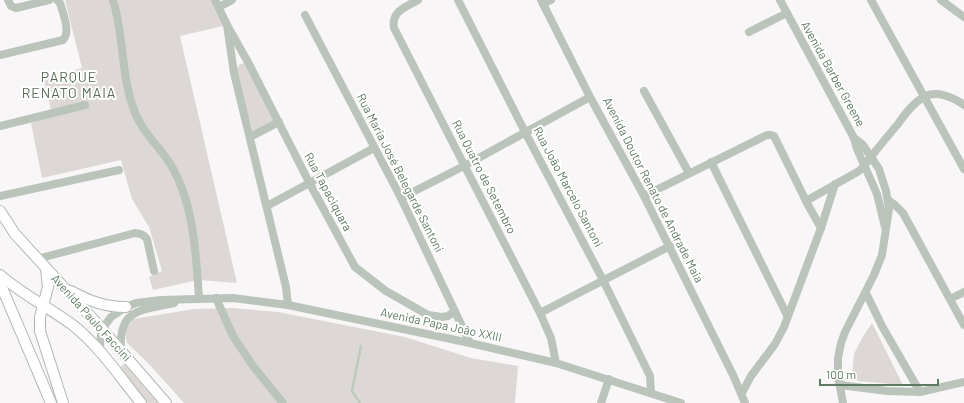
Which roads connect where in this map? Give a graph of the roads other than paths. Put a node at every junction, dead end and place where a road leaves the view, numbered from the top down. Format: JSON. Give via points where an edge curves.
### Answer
{"nodes":[{"id":1,"x":49,"y":0,"type":"edge"},
{"id":2,"x":57,"y":0,"type":"edge"},
{"id":3,"x":113,"y":0,"type":"edge"},
{"id":4,"x":232,"y":0,"type":"edge"},
{"id":5,"x":418,"y":0,"type":"edge"},
{"id":6,"x":458,"y":0,"type":"edge"},
{"id":7,"x":551,"y":0,"type":"edge"},
{"id":8,"x":780,"y":0,"type":"edge"},
{"id":9,"x":871,"y":0,"type":"edge"},
{"id":10,"x":941,"y":0,"type":"edge"},
{"id":11,"x":8,"y":2,"type":"edge"},
{"id":12,"x":542,"y":2,"type":"edge"},
{"id":13,"x":217,"y":4,"type":"edge"},
{"id":14,"x":787,"y":13,"type":"junction"},
{"id":15,"x":305,"y":15,"type":"dead end"},
{"id":16,"x":964,"y":17,"type":"edge"},
{"id":17,"x":227,"y":25,"type":"junction"},
{"id":18,"x":749,"y":32,"type":"dead end"},
{"id":19,"x":0,"y":55,"type":"edge"},
{"id":20,"x":249,"y":64,"type":"junction"},
{"id":21,"x":234,"y":73,"type":"junction"},
{"id":22,"x":644,"y":91,"type":"dead end"},
{"id":23,"x":590,"y":97,"type":"junction"},
{"id":24,"x":924,"y":97,"type":"junction"},
{"id":25,"x":85,"y":105,"type":"dead end"},
{"id":26,"x":964,"y":105,"type":"edge"},
{"id":27,"x":279,"y":122,"type":"junction"},
{"id":28,"x":0,"y":126,"type":"edge"},
{"id":29,"x":525,"y":132,"type":"junction"},
{"id":30,"x":250,"y":137,"type":"junction"},
{"id":31,"x":854,"y":138,"type":"junction"},
{"id":32,"x":374,"y":148,"type":"junction"},
{"id":33,"x":871,"y":156,"type":"junction"},
{"id":34,"x":711,"y":162,"type":"junction"},
{"id":35,"x":865,"y":165,"type":"junction"},
{"id":36,"x":464,"y":166,"type":"junction"},
{"id":37,"x":964,"y":169,"type":"edge"},
{"id":38,"x":119,"y":170,"type":"dead end"},
{"id":39,"x":689,"y":173,"type":"junction"},
{"id":40,"x":310,"y":184,"type":"junction"},
{"id":41,"x":835,"y":184,"type":"junction"},
{"id":42,"x":0,"y":196,"type":"edge"},
{"id":43,"x":644,"y":196,"type":"junction"},
{"id":44,"x":401,"y":198,"type":"junction"},
{"id":45,"x":888,"y":200,"type":"junction"},
{"id":46,"x":806,"y":201,"type":"junction"},
{"id":47,"x":267,"y":206,"type":"junction"},
{"id":48,"x":0,"y":211,"type":"edge"},
{"id":49,"x":0,"y":223,"type":"edge"},
{"id":50,"x":821,"y":228,"type":"junction"},
{"id":51,"x":886,"y":230,"type":"junction"},
{"id":52,"x":15,"y":234,"type":"junction"},
{"id":53,"x":670,"y":246,"type":"junction"},
{"id":54,"x":37,"y":259,"type":"junction"},
{"id":55,"x":46,"y":269,"type":"junction"},
{"id":56,"x":154,"y":271,"type":"dead end"},
{"id":57,"x":0,"y":275,"type":"edge"},
{"id":58,"x":604,"y":280,"type":"junction"},
{"id":59,"x":0,"y":283,"type":"edge"},
{"id":60,"x":64,"y":287,"type":"junction"},
{"id":61,"x":964,"y":292,"type":"edge"},
{"id":62,"x":866,"y":294,"type":"junction"},
{"id":63,"x":195,"y":298,"type":"junction"},
{"id":64,"x":216,"y":298,"type":"junction"},
{"id":65,"x":950,"y":299,"type":"junction"},
{"id":66,"x":286,"y":303,"type":"junction"},
{"id":67,"x":42,"y":305,"type":"junction"},
{"id":68,"x":126,"y":307,"type":"junction"},
{"id":69,"x":455,"y":312,"type":"junction"},
{"id":70,"x":540,"y":312,"type":"junction"},
{"id":71,"x":787,"y":316,"type":"junction"},
{"id":72,"x":964,"y":325,"type":"edge"},
{"id":73,"x":102,"y":329,"type":"junction"},
{"id":74,"x":470,"y":343,"type":"junction"},
{"id":75,"x":121,"y":352,"type":"junction"},
{"id":76,"x":101,"y":354,"type":"junction"},
{"id":77,"x":552,"y":362,"type":"junction"},
{"id":78,"x":53,"y":374,"type":"junction"},
{"id":79,"x":40,"y":378,"type":"junction"},
{"id":80,"x":609,"y":379,"type":"junction"},
{"id":81,"x":964,"y":382,"type":"edge"},
{"id":82,"x":840,"y":385,"type":"junction"},
{"id":83,"x":650,"y":391,"type":"junction"},
{"id":84,"x":920,"y":392,"type":"junction"},
{"id":85,"x":742,"y":393,"type":"junction"},
{"id":86,"x":49,"y":402,"type":"edge"},
{"id":87,"x":63,"y":403,"type":"edge"},
{"id":88,"x":141,"y":403,"type":"edge"},
{"id":89,"x":166,"y":403,"type":"edge"},
{"id":90,"x":283,"y":403,"type":"edge"},
{"id":91,"x":601,"y":403,"type":"edge"},
{"id":92,"x":681,"y":403,"type":"edge"},
{"id":93,"x":745,"y":403,"type":"edge"},
{"id":94,"x":748,"y":403,"type":"edge"},
{"id":95,"x":843,"y":403,"type":"edge"}],
"edges":[{"from":1,"to":11,"type":"street","via":[[16,8]]},
{"from":2,"to":19,"type":"street","via":[[60,2],[67,32],[63,40]]},
{"from":3,"to":63,"type":"street","via":[[133,108],[145,131],[171,165],[185,196],[194,245]]},
{"from":4,"to":13,"type":"street"},
{"from":5,"to":36,"type":"street","name":"Rua Quatro de Setembro","via":[[400,10],[394,18],[394,28]]},
{"from":6,"to":29,"type":"street","name":"Rua João Marcelo Santoni"},
{"from":7,"to":12,"type":"street"},
{"from":8,"to":14,"type":"street","name":"Avenida Barber Greene"},
{"from":9,"to":24,"type":"street"},
{"from":10,"to":16,"type":"street"},
{"from":12,"to":23,"type":"street","name":"Avenida Doutor Renato de Andrade Maia"},
{"from":13,"to":17,"type":"street"},
{"from":14,"to":18,"type":"street"},
{"from":14,"to":31,"type":"street","name":"Avenida Barber Greene"},
{"from":15,"to":32,"type":"street","name":"Rua Maria José Belegarde Santoni"},
{"from":17,"to":20,"type":"street","name":"Rua Tapaciquara"},
{"from":17,"to":21,"type":"street"},
{"from":20,"to":21,"type":"street","via":[[239,63]]},
{"from":20,"to":27,"type":"street","name":"Rua Tapaciquara"},
{"from":21,"to":30,"type":"street"},
{"from":22,"to":39,"type":"street"},
{"from":23,"to":29,"type":"street"},
{"from":23,"to":43,"type":"street","name":"Avenida Doutor Renato de Andrade Maia"},
{"from":24,"to":26,"type":"street","via":[[945,95]]},
{"from":24,"to":33,"type":"street","via":[[910,108]]},
{"from":24,"to":37,"type":"street"},
{"from":25,"to":28,"type":"street"},
{"from":27,"to":30,"type":"street"},
{"from":27,"to":40,"type":"street","name":"Rua Tapaciquara"},
{"from":29,"to":36,"type":"street"},
{"from":29,"to":58,"type":"street","name":"Rua João Marcelo Santoni"},
{"from":30,"to":47,"type":"street"},
{"from":31,"to":33,"type":"street","name":"Avenida Barber Greene"},
{"from":31,"to":35,"type":"street","name":"Avenida Barber Greene"},
{"from":32,"to":40,"type":"street"},
{"from":32,"to":44,"type":"street","name":"Rua Maria José Belegarde Santoni"},
{"from":33,"to":35,"type":"street"},
{"from":33,"to":45,"type":"street","name":"Avenida Barber Greene","via":[[884,181]]},
{"from":34,"to":39,"type":"street"},
{"from":34,"to":46,"type":"street","via":[[771,134]]},
{"from":34,"to":71,"type":"street"},
{"from":35,"to":41,"type":"street"},
{"from":35,"to":51,"type":"street","name":"Avenida Barber Greene","via":[[877,194]]},
{"from":36,"to":44,"type":"street"},
{"from":36,"to":70,"type":"street","name":"Rua Quatro de Setembro"},
{"from":38,"to":42,"type":"street"},
{"from":39,"to":43,"type":"street"},
{"from":40,"to":47,"type":"street"},
{"from":40,"to":69,"type":"street","name":"Rua Tapaciquara","via":[[357,270],[386,291],[428,315],[442,317]]},
{"from":41,"to":46,"type":"street"},
{"from":41,"to":50,"type":"street"},
{"from":43,"to":53,"type":"street","name":"Avenida Doutor Renato de Andrade Maia"},
{"from":44,"to":69,"type":"street","name":"Rua Maria José Belegarde Santoni"},
{"from":45,"to":51,"type":"street","name":"Avenida Barber Greene"},
{"from":45,"to":65,"type":"street","via":[[903,214]]},
{"from":46,"to":50,"type":"street"},
{"from":47,"to":66,"type":"street","via":[[286,287]]},
{"from":48,"to":52,"type":"main road"},
{"from":49,"to":52,"type":"main road"},
{"from":50,"to":71,"type":"street"},
{"from":51,"to":62,"type":"street","name":"Avenida Barber Greene","via":[[882,255]]},
{"from":52,"to":54,"type":"main road","name":"Avenida Paulo Faccini"},
{"from":53,"to":58,"type":"street"},
{"from":53,"to":85,"type":"street","name":"Avenida Doutor Renato de Andrade Maia"},
{"from":54,"to":55,"type":"main road","name":"Avenida Paulo Faccini"},
{"from":54,"to":56,"type":"street","via":[[135,233],[144,235]]},
{"from":55,"to":60,"type":"main road","name":"Avenida Paulo Faccini"},
{"from":55,"to":67,"type":"main road","via":[[48,287]]},
{"from":57,"to":67,"type":"main road","name":"Avenida Paulo Faccini"},
{"from":58,"to":70,"type":"street"},
{"from":58,"to":83,"type":"street","name":"Rua João Marcelo Santoni","via":[[650,376]]},
{"from":59,"to":79,"type":"main road"},
{"from":60,"to":68,"type":"main road","via":[[92,302]]},
{"from":60,"to":73,"type":"main road","name":"Avenida Paulo Faccini"},
{"from":61,"to":65,"type":"street"},
{"from":62,"to":82,"type":"street","name":"Avenida Barber Greene","via":[[841,343],[838,358]]},
{"from":62,"to":84,"type":"street"},
{"from":63,"to":64,"type":"street","name":"Avenida Papa João XXIII"},
{"from":63,"to":68,"type":"street","name":"Avenida Papa João XXIII","via":[[136,303]]},
{"from":63,"to":75,"type":"street","name":"Avenida Papa João XXIII","via":[[146,308],[136,313],[123,325]]},
{"from":64,"to":66,"type":"street","name":"Avenida Papa João XXIII"},
{"from":64,"to":90,"type":"street","via":[[233,336]]},
{"from":65,"to":72,"type":"street"},
{"from":66,"to":74,"type":"street","name":"Avenida Papa João XXIII"},
{"from":67,"to":76,"type":"main road","name":"Avenida Paulo Faccini","via":[[85,336]]},
{"from":67,"to":78,"type":"main road","via":[[40,331]]},
{"from":68,"to":73,"type":"street","name":"Avenida Papa João XXIII","via":[[111,317]]},
{"from":69,"to":74,"type":"street","name":"Rua Maria José Belegarde Santoni"},
{"from":70,"to":77,"type":"street","name":"Rua Quatro de Setembro","via":[[551,338]]},
{"from":71,"to":85,"type":"street","via":[[775,344]]},
{"from":73,"to":75,"type":"main road","name":"Avenida Paulo Faccini"},
{"from":73,"to":76,"type":"street"},
{"from":74,"to":77,"type":"street","name":"Avenida Papa João XXIII"},
{"from":75,"to":89,"type":"main road","name":"Avenida Paulo Faccini"},
{"from":76,"to":88,"type":"main road","name":"Avenida Paulo Faccini"},
{"from":77,"to":80,"type":"street","name":"Avenida Papa João XXIII"},
{"from":78,"to":79,"type":"main road","via":[[46,373]]},
{"from":78,"to":87,"type":"main road"},
{"from":79,"to":86,"type":"main road"},
{"from":80,"to":83,"type":"street","name":"Avenida Papa João XXIII"},
{"from":80,"to":91,"type":"street"},
{"from":81,"to":84,"type":"street"},
{"from":82,"to":84,"type":"street"},
{"from":82,"to":95,"type":"street","name":"Avenida Barber Greene"},
{"from":83,"to":92,"type":"street","name":"Avenida Papa João XXIII"},
{"from":85,"to":93,"type":"street","name":"Avenida Doutor Renato de Andrade Maia"},
{"from":85,"to":94,"type":"street","name":"Avenida Doutor Renato de Andrade Maia"}]}
